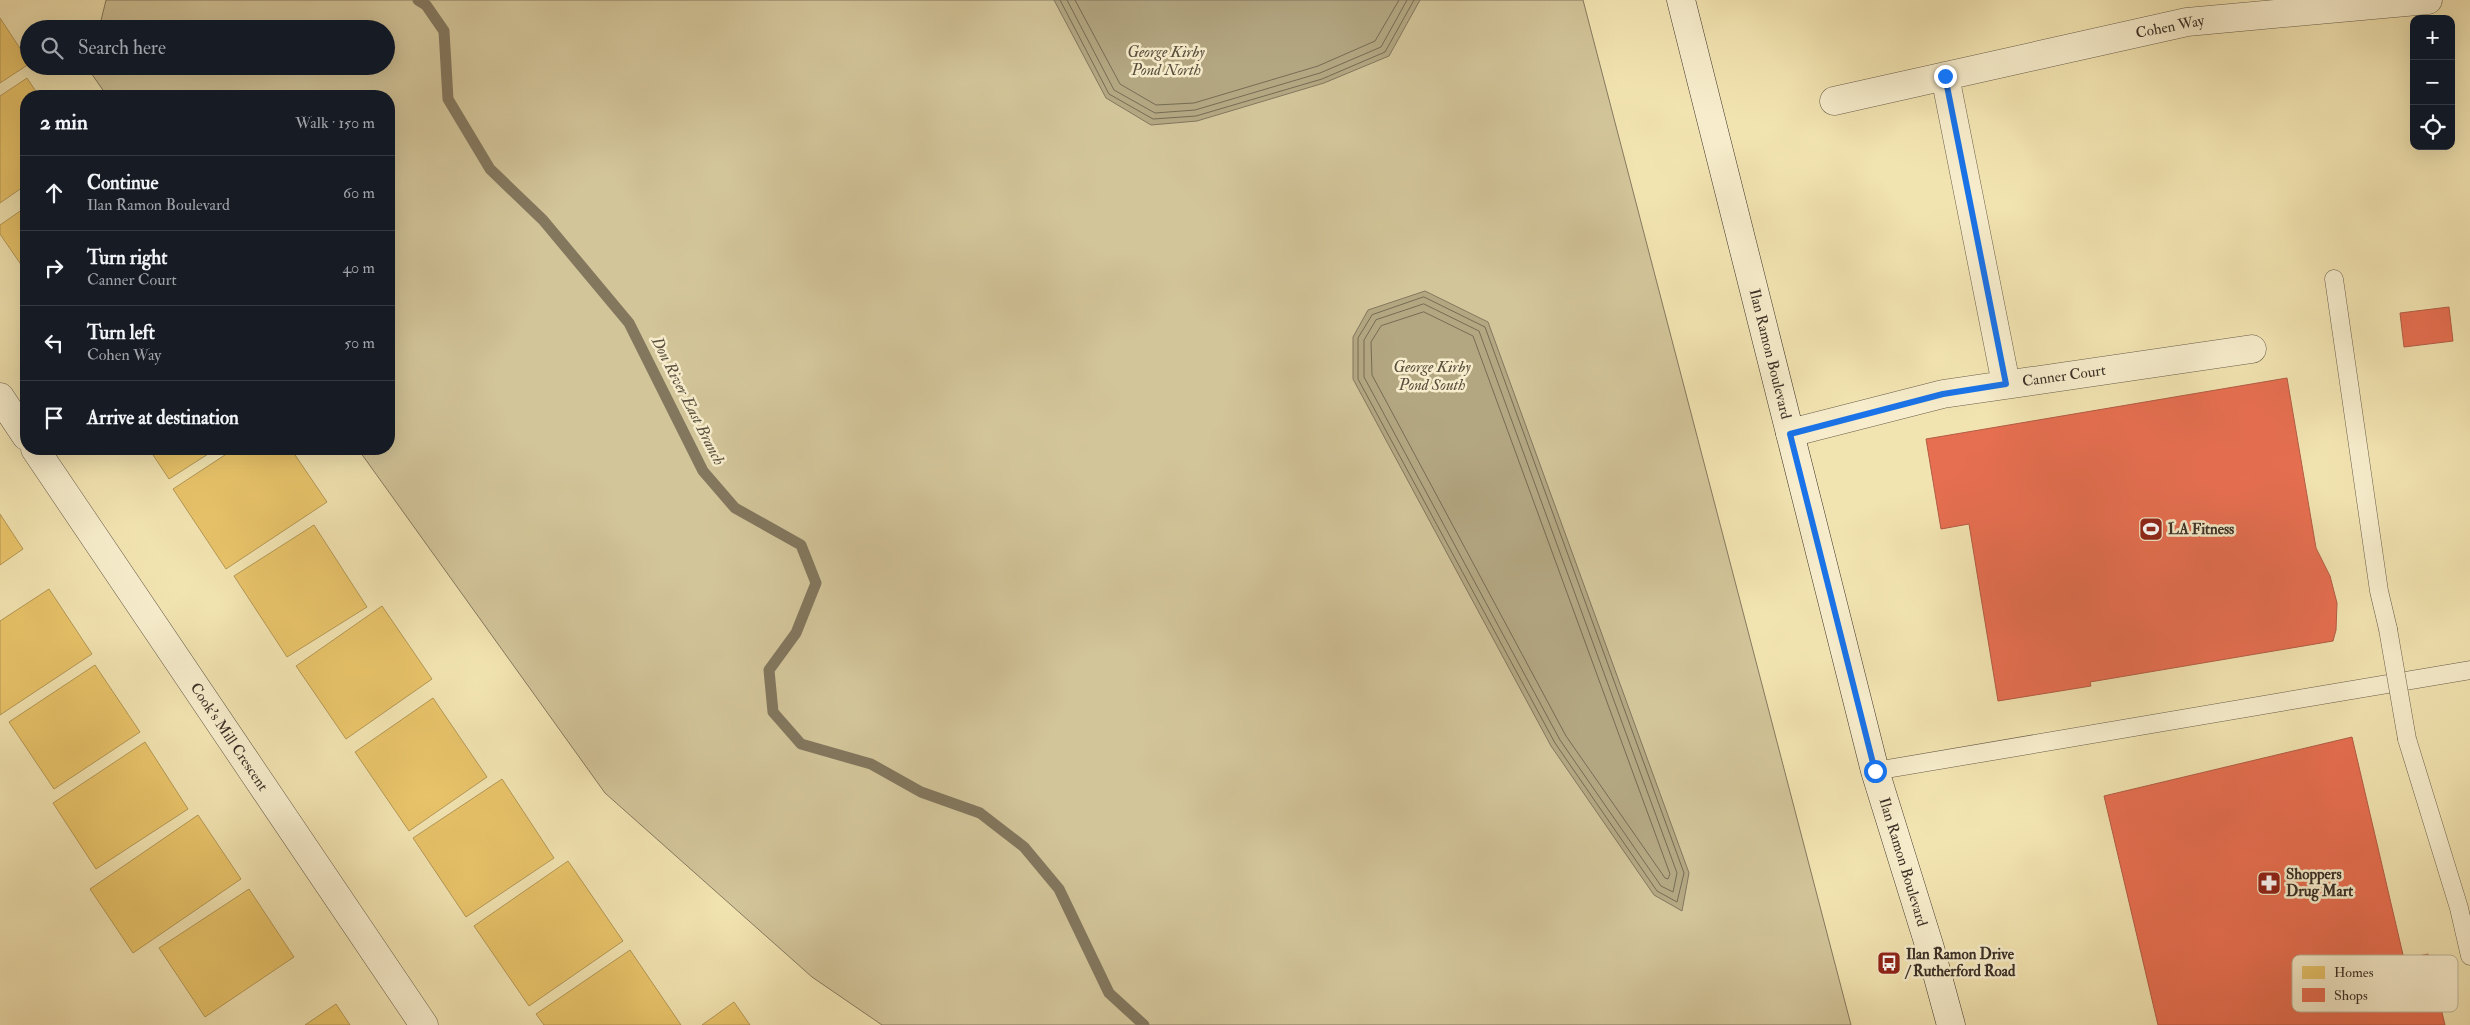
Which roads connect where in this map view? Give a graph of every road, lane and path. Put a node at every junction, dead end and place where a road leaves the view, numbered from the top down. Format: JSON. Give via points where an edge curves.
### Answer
{"nodes":[{"id":1,"x":1681,"y":0,"type":"edge"},
{"id":2,"x":2428,"y":0,"type":"edge"},
{"id":3,"x":1945,"y":76,"type":"junction"},
{"id":4,"x":1834,"y":101,"type":"dead end"},
{"id":5,"x":2334,"y":279,"type":"dead end"},
{"id":6,"x":2252,"y":349,"type":"dead end"},
{"id":7,"x":2006,"y":384,"type":"junction"},
{"id":8,"x":0,"y":397,"type":"edge"},
{"id":9,"x":20,"y":427,"type":"edge"},
{"id":10,"x":1790,"y":434,"type":"junction"},
{"id":11,"x":39,"y":455,"type":"edge"},
{"id":12,"x":2470,"y":670,"type":"edge"},
{"id":13,"x":1875,"y":771,"type":"junction"},
{"id":14,"x":2470,"y":956,"type":"edge"},
{"id":15,"x":424,"y":1025,"type":"edge"},
{"id":16,"x":1951,"y":1025,"type":"edge"}],
"edges":[{"from":1,"to":10,"type":"street","name":"Ilan Ramon Boulevard"},
{"from":2,"to":3,"type":"street","name":"Cohen Way","via":[[2187,22]]},
{"from":3,"to":4,"type":"street","name":"Cohen Way"},
{"from":3,"to":7,"type":"street"},
{"from":5,"to":14,"type":"lane","bridge":true,"via":[[2379,590],[2407,738],[2459,908]]},
{"from":6,"to":7,"type":"street","name":"Canner Court"},
{"from":7,"to":10,"type":"street","name":"Canner Court","via":[[1943,394]]},
{"from":8,"to":9,"type":"street"},
{"from":10,"to":13,"type":"street","name":"Ilan Ramon Boulevard"},
{"from":11,"to":15,"type":"street","name":"Cook's Mill Crescent"},
{"from":12,"to":13,"type":"lane"},
{"from":13,"to":16,"type":"street","name":"Ilan Ramon Boulevard"}]}
